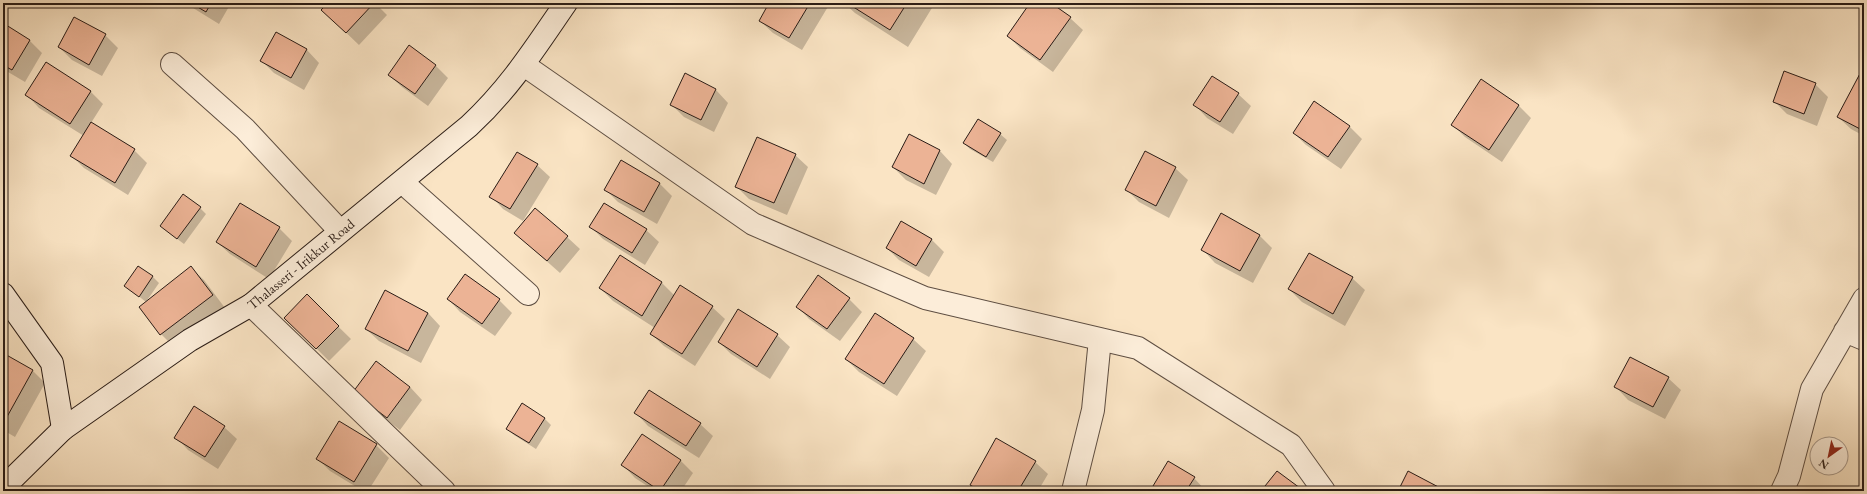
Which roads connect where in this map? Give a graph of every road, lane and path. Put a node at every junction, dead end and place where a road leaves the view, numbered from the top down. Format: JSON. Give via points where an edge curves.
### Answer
{"nodes":[{"id":1,"x":566,"y":3,"type":"edge"},
{"id":2,"x":172,"y":64,"type":"dead end"},
{"id":3,"x":524,"y":65,"type":"junction"},
{"id":4,"x":402,"y":182,"type":"junction"},
{"id":5,"x":340,"y":231,"type":"junction"},
{"id":6,"x":3,"y":294,"type":"edge"},
{"id":7,"x":528,"y":294,"type":"dead end"},
{"id":8,"x":1864,"y":299,"type":"edge"},
{"id":9,"x":251,"y":305,"type":"junction"},
{"id":10,"x":1854,"y":335,"type":"edge"},
{"id":11,"x":1100,"y":339,"type":"junction"},
{"id":12,"x":63,"y":429,"type":"junction"},
{"id":13,"x":3,"y":488,"type":"edge"},
{"id":14,"x":444,"y":491,"type":"edge"},
{"id":15,"x":1073,"y":491,"type":"edge"},
{"id":16,"x":1324,"y":491,"type":"edge"},
{"id":17,"x":1782,"y":491,"type":"edge"}],
"edges":[{"from":1,"to":3,"type":"street","name":"Thalasseri - Irikkur Road"},
{"from":2,"to":5,"type":"street","via":[[245,129]]},
{"from":3,"to":4,"type":"street","name":"Thalasseri - Irikkur Road","via":[[482,115]]},
{"from":3,"to":11,"type":"street","via":[[753,224],[925,298]]},
{"from":4,"to":5,"type":"street","name":"Thalasseri - Irikkur Road"},
{"from":4,"to":7,"type":"street"},
{"from":5,"to":9,"type":"street","name":"Thalasseri - Irikkur Road"},
{"from":6,"to":12,"type":"street","via":[[52,363]]},
{"from":8,"to":10,"type":"street"},
{"from":9,"to":12,"type":"street","name":"Thalasseri - Irikkur Road","via":[[190,340]]},
{"from":9,"to":14,"type":"street"},
{"from":10,"to":17,"type":"street","via":[[1812,389],[1789,476]]},
{"from":11,"to":15,"type":"street","via":[[1093,410]]},
{"from":11,"to":16,"type":"street","via":[[1138,348],[1291,445]]},
{"from":12,"to":13,"type":"street","name":"Thalasseri - Irikkur Road"}]}
